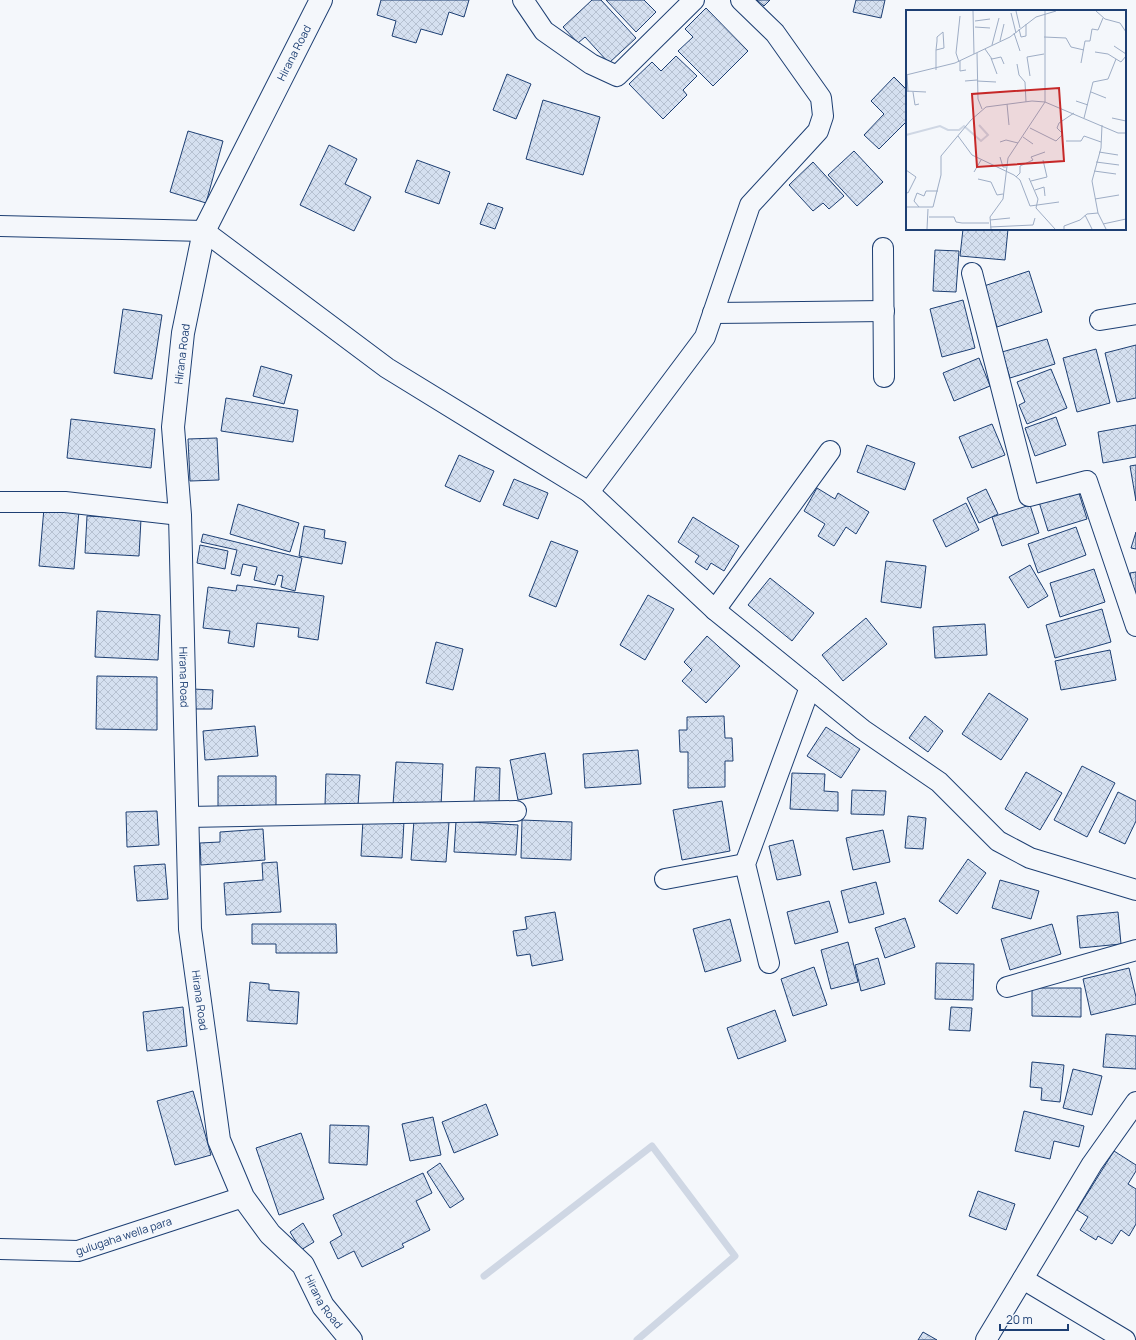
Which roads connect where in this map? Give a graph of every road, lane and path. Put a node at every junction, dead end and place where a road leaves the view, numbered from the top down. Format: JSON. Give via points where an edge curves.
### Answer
{"nodes":[{"id":1,"x":321,"y":0,"type":"edge"},
{"id":2,"x":523,"y":0,"type":"edge"},
{"id":3,"x":694,"y":0,"type":"edge"},
{"id":4,"x":741,"y":0,"type":"edge"},
{"id":5,"x":0,"y":226,"type":"edge"},
{"id":6,"x":204,"y":231,"type":"junction"},
{"id":7,"x":883,"y":248,"type":"dead end"},
{"id":8,"x":972,"y":273,"type":"dead end"},
{"id":9,"x":884,"y":311,"type":"junction"},
{"id":10,"x":713,"y":313,"type":"junction"},
{"id":11,"x":1136,"y":314,"type":"edge"},
{"id":12,"x":1100,"y":320,"type":"dead end"},
{"id":13,"x":884,"y":377,"type":"dead end"},
{"id":14,"x":830,"y":451,"type":"dead end"},
{"id":15,"x":589,"y":492,"type":"junction"},
{"id":16,"x":0,"y":502,"type":"edge"},
{"id":17,"x":180,"y":515,"type":"junction"},
{"id":18,"x":715,"y":610,"type":"junction"},
{"id":19,"x":1136,"y":626,"type":"edge"},
{"id":20,"x":810,"y":687,"type":"junction"},
{"id":21,"x":516,"y":810,"type":"dead end"},
{"id":22,"x":187,"y":817,"type":"junction"},
{"id":23,"x":745,"y":864,"type":"junction"},
{"id":24,"x":665,"y":879,"type":"dead end"},
{"id":25,"x":1136,"y":890,"type":"edge"},
{"id":26,"x":1136,"y":950,"type":"edge"},
{"id":27,"x":770,"y":963,"type":"dead end"},
{"id":28,"x":1008,"y":987,"type":"dead end"},
{"id":29,"x":1136,"y":1102,"type":"edge"},
{"id":30,"x":243,"y":1197,"type":"junction"},
{"id":31,"x":0,"y":1249,"type":"edge"},
{"id":32,"x":1023,"y":1279,"type":"junction"},
{"id":33,"x":351,"y":1340,"type":"edge"},
{"id":34,"x":986,"y":1340,"type":"edge"},
{"id":35,"x":1125,"y":1340,"type":"edge"}],
"edges":[{"from":1,"to":6,"type":"street","name":"Hirana Road"},
{"from":2,"to":3,"type":"street","via":[[544,31],[591,64],[617,76]]},
{"from":4,"to":10,"type":"street","via":[[775,33],[821,98],[823,116],[818,131],[750,205]]},
{"from":5,"to":6,"type":"street"},
{"from":6,"to":15,"type":"street","via":[[386,368]]},
{"from":6,"to":17,"type":"street","name":"Hirana Road","via":[[183,333],[173,427]]},
{"from":7,"to":9,"type":"street"},
{"from":8,"to":19,"type":"street","via":[[1028,496],[1087,481]]},
{"from":9,"to":10,"type":"street"},
{"from":9,"to":13,"type":"street"},
{"from":10,"to":15,"type":"street","via":[[705,337]]},
{"from":11,"to":12,"type":"street"},
{"from":14,"to":18,"type":"street"},
{"from":15,"to":18,"type":"street"},
{"from":16,"to":17,"type":"street","via":[[65,502]]},
{"from":17,"to":22,"type":"street","name":"Hirana Road"},
{"from":18,"to":20,"type":"street"},
{"from":20,"to":23,"type":"street"},
{"from":20,"to":25,"type":"street","via":[[863,730],[939,782],[998,841],[1030,858]]},
{"from":21,"to":22,"type":"street"},
{"from":22,"to":30,"type":"street","name":"Hirana Road","via":[[190,929],[219,1140]]},
{"from":23,"to":24,"type":"street"},
{"from":23,"to":27,"type":"street"},
{"from":26,"to":28,"type":"street"},
{"from":29,"to":32,"type":"street","via":[[1092,1164]]},
{"from":30,"to":31,"type":"street","name":"gulugaha wella para","via":[[78,1251]]},
{"from":30,"to":33,"type":"street","name":"Hirana Road","via":[[270,1234],[303,1265],[323,1306]]},
{"from":32,"to":34,"type":"street"},
{"from":32,"to":35,"type":"street"}]}
